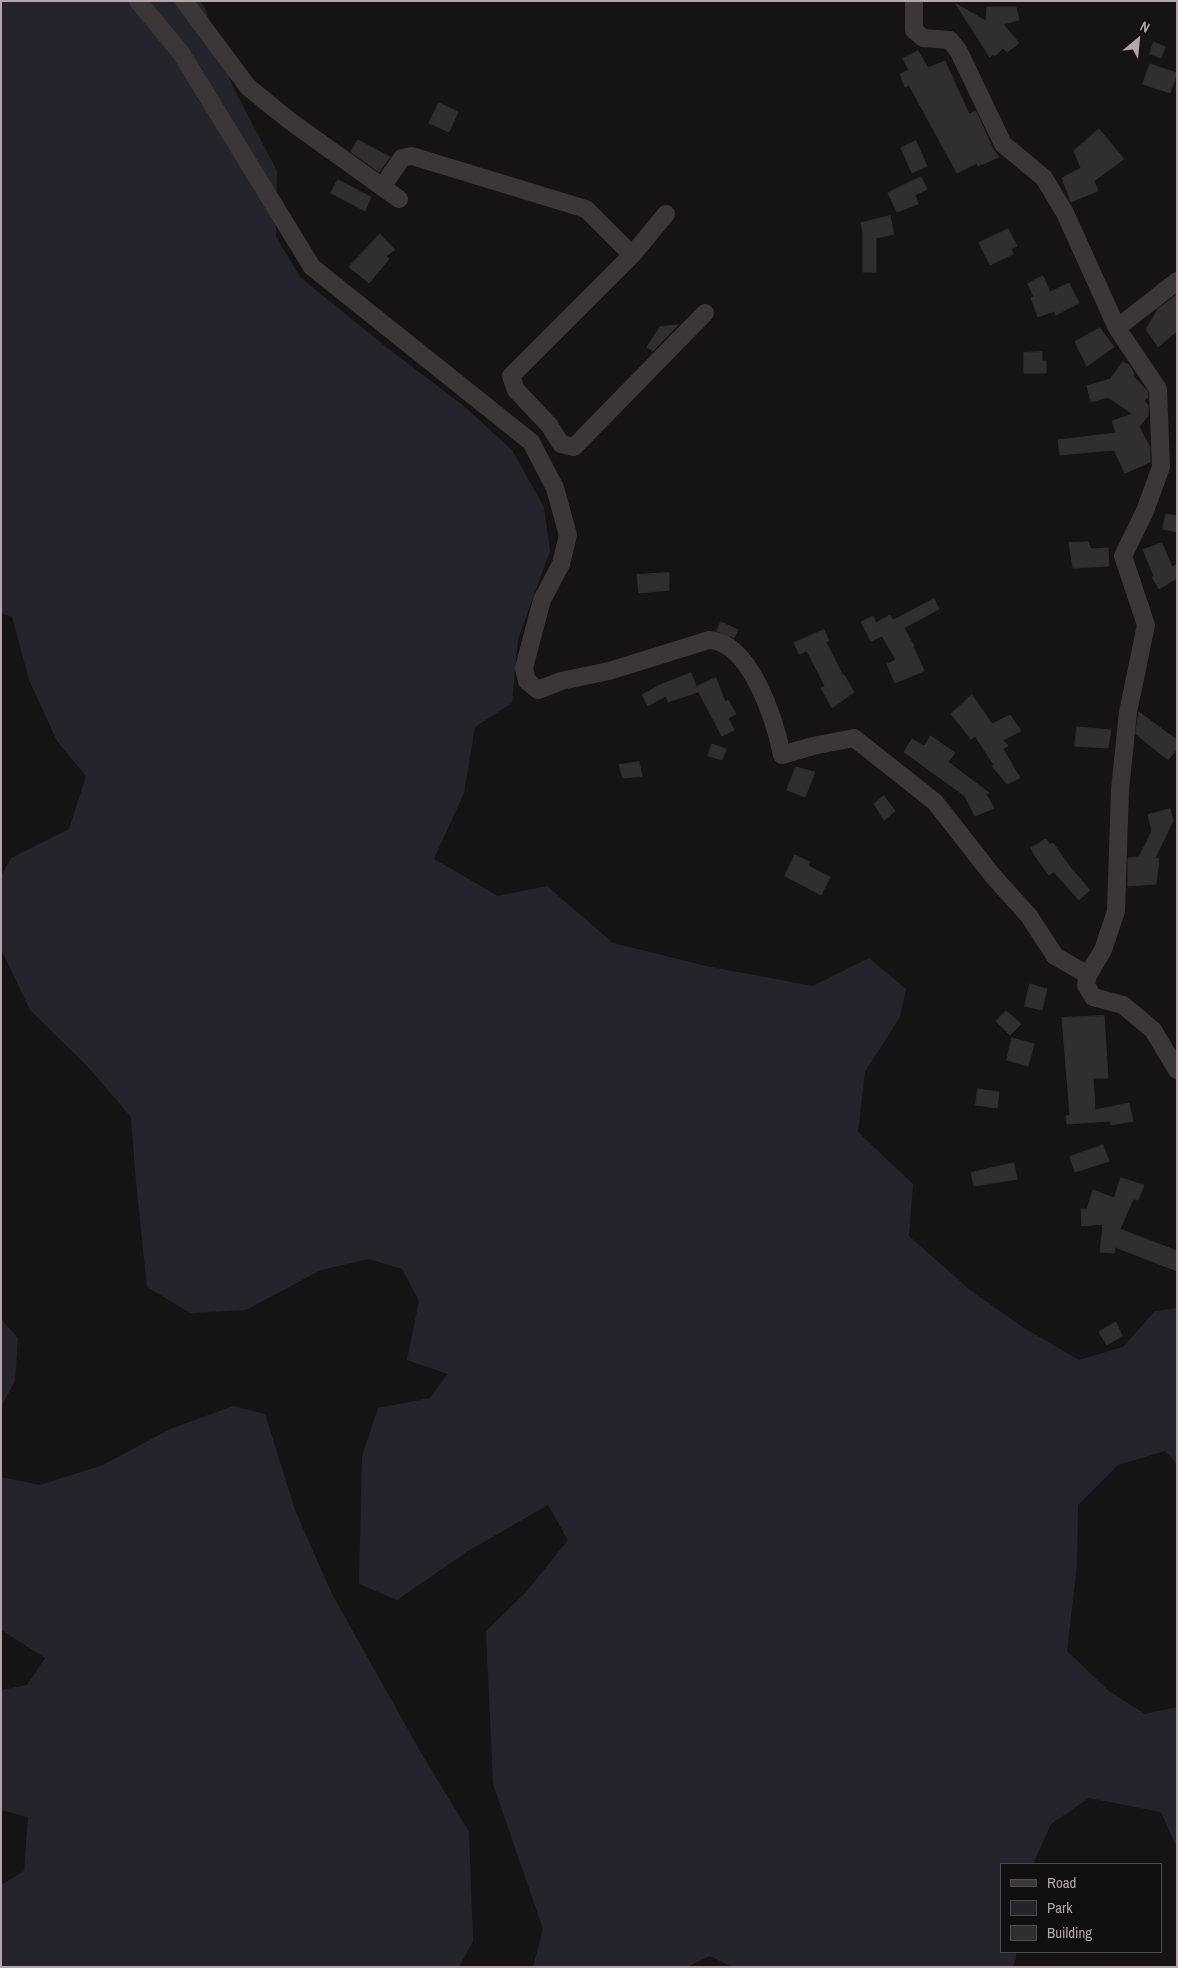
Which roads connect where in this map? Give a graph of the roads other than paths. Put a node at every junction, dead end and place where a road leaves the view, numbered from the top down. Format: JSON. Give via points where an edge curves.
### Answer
{"nodes":[{"id":1,"x":138,"y":1,"type":"edge"},
{"id":2,"x":184,"y":1,"type":"edge"},
{"id":3,"x":914,"y":1,"type":"edge"},
{"id":4,"x":382,"y":187,"type":"junction"},
{"id":5,"x":399,"y":199,"type":"dead end"},
{"id":6,"x":666,"y":214,"type":"dead end"},
{"id":7,"x":632,"y":255,"type":"junction"},
{"id":8,"x":1177,"y":281,"type":"edge"},
{"id":9,"x":705,"y":313,"type":"dead end"},
{"id":10,"x":1117,"y":328,"type":"junction"},
{"id":11,"x":1088,"y":975,"type":"junction"},
{"id":12,"x":1177,"y":1070,"type":"edge"}],
"edges":[{"from":1,"to":11,"type":"street","via":[[181,53],[312,268],[531,442],[555,488],[568,535],[561,564],[542,600],[524,668],[527,681],[538,690],[709,640],[732,648],[757,682],[777,732],[782,755],[854,738],[935,802],[1028,916],[1055,956]]},
{"from":2,"to":4,"type":"street","via":[[248,87]]},
{"from":3,"to":10,"type":"street","via":[[914,30],[923,38],[950,40],[959,52],[1003,144],[1044,178],[1065,213]]},
{"from":4,"to":5,"type":"street"},
{"from":4,"to":7,"type":"street","via":[[402,158],[412,156],[586,209]]},
{"from":6,"to":7,"type":"street"},
{"from":7,"to":9,"type":"street","via":[[511,376],[516,390],[549,425],[561,444],[574,447]]},
{"from":8,"to":10,"type":"street"},
{"from":10,"to":11,"type":"street","via":[[1158,389],[1161,467],[1145,511],[1123,556],[1146,625],[1128,712],[1120,790],[1116,911],[1103,950]]},
{"from":11,"to":12,"type":"street","via":[[1086,985],[1093,997],[1123,1005],[1153,1030]]}]}
